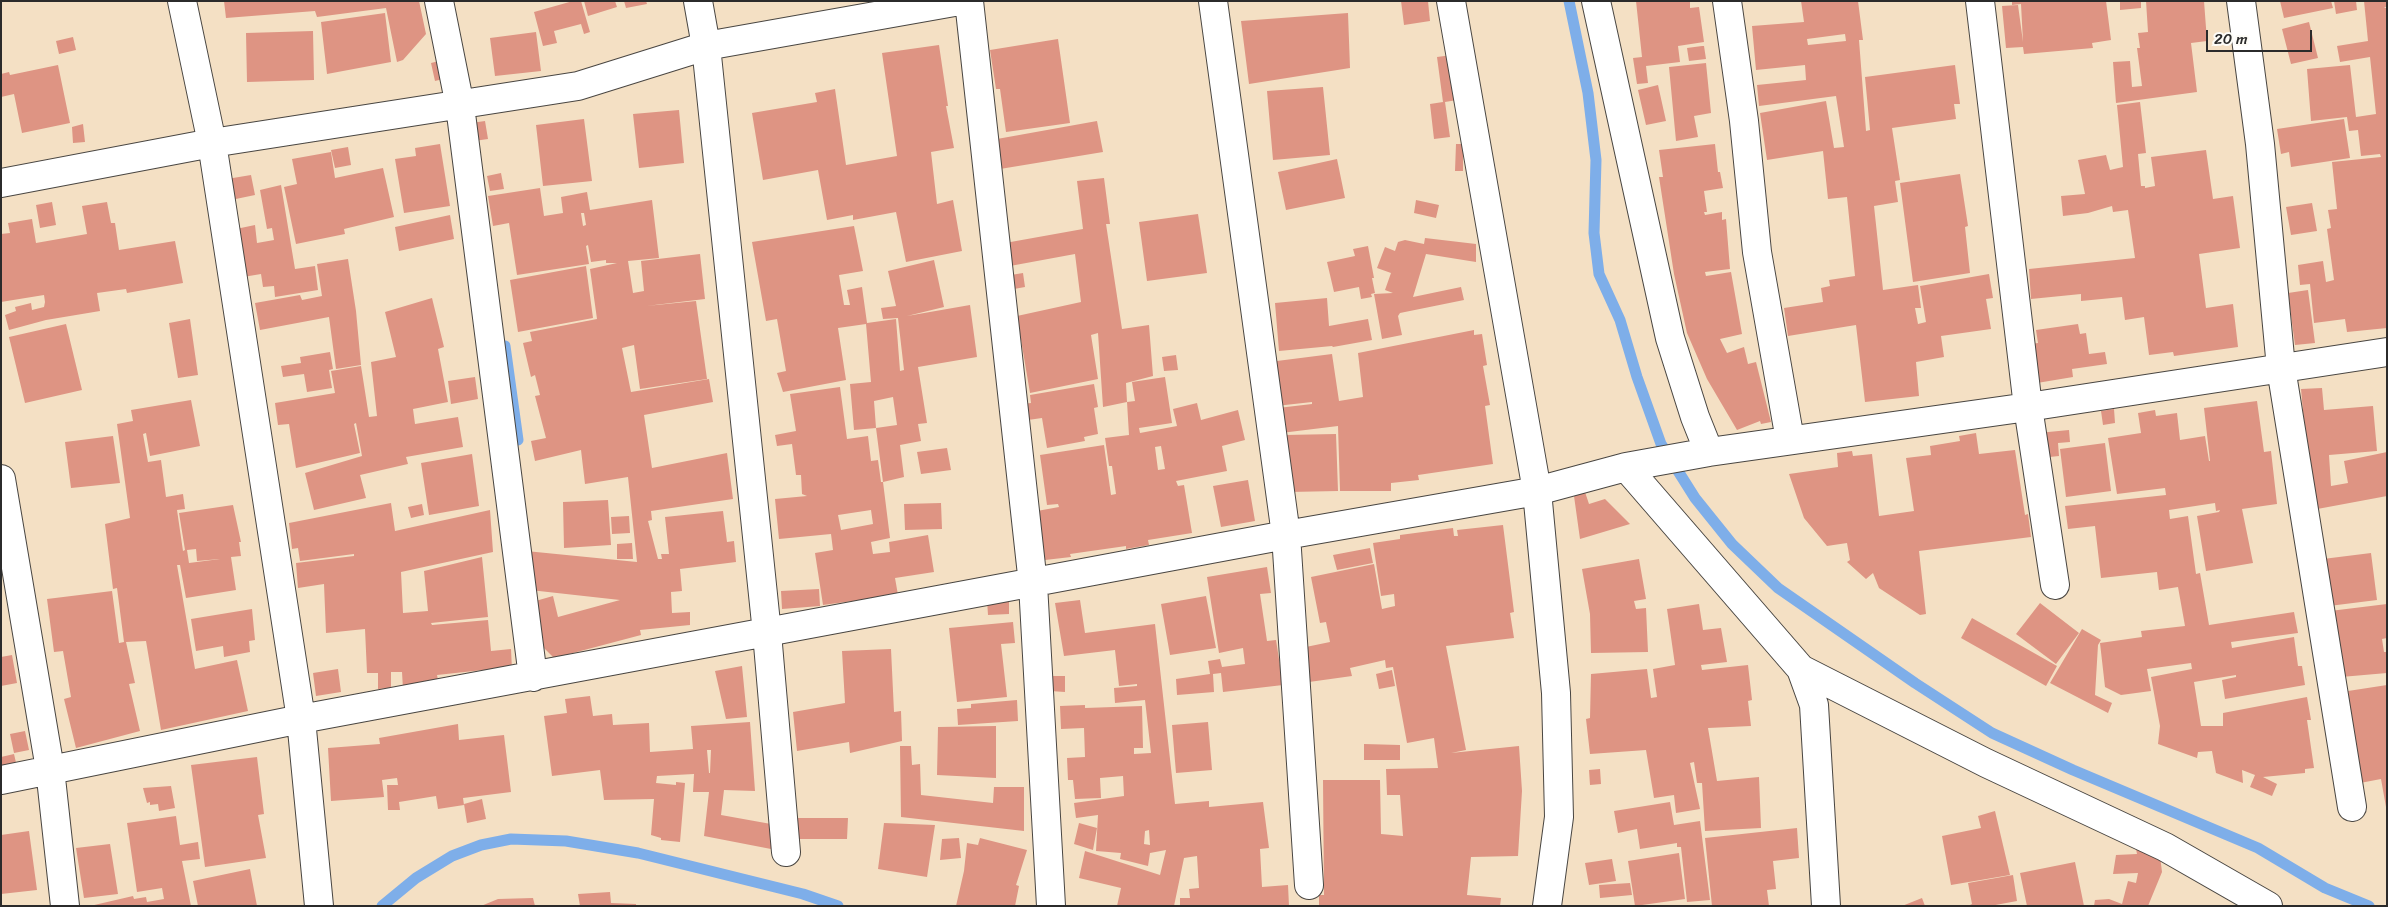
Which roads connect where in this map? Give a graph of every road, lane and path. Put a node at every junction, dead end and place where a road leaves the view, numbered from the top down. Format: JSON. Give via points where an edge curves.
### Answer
{"nodes":[{"id":1,"x":182,"y":1,"type":"edge"},
{"id":2,"x":439,"y":1,"type":"edge"},
{"id":3,"x":698,"y":1,"type":"edge"},
{"id":4,"x":960,"y":1,"type":"edge"},
{"id":5,"x":969,"y":1,"type":"edge"},
{"id":6,"x":1213,"y":1,"type":"edge"},
{"id":7,"x":1451,"y":1,"type":"edge"},
{"id":8,"x":1596,"y":1,"type":"edge"},
{"id":9,"x":1727,"y":1,"type":"edge"},
{"id":10,"x":1980,"y":1,"type":"edge"},
{"id":11,"x":2241,"y":1,"type":"edge"},
{"id":12,"x":706,"y":46,"type":"junction"},
{"id":13,"x":460,"y":106,"type":"junction"},
{"id":14,"x":212,"y":143,"type":"junction"},
{"id":15,"x":1,"y":184,"type":"edge"},
{"id":16,"x":2387,"y":352,"type":"edge"},
{"id":17,"x":2281,"y":368,"type":"junction"},
{"id":18,"x":2028,"y":408,"type":"junction"},
{"id":19,"x":1790,"y":440,"type":"junction"},
{"id":20,"x":1709,"y":452,"type":"junction"},
{"id":21,"x":1626,"y":467,"type":"junction"},
{"id":22,"x":1,"y":480,"type":"edge"},
{"id":23,"x":1537,"y":491,"type":"junction"},
{"id":24,"x":1286,"y":535,"type":"junction"},
{"id":25,"x":1033,"y":584,"type":"junction"},
{"id":26,"x":2055,"y":585,"type":"dead end"},
{"id":27,"x":767,"y":633,"type":"junction"},
{"id":28,"x":1801,"y":669,"type":"junction"},
{"id":29,"x":533,"y":676,"type":"junction"},
{"id":30,"x":301,"y":719,"type":"junction"},
{"id":31,"x":50,"y":769,"type":"junction"},
{"id":32,"x":1,"y":780,"type":"edge"},
{"id":33,"x":2352,"y":807,"type":"dead end"},
{"id":34,"x":786,"y":852,"type":"dead end"},
{"id":35,"x":1309,"y":885,"type":"dead end"},
{"id":36,"x":65,"y":906,"type":"edge"},
{"id":37,"x":319,"y":906,"type":"edge"},
{"id":38,"x":1051,"y":906,"type":"edge"},
{"id":39,"x":1547,"y":906,"type":"edge"},
{"id":40,"x":1826,"y":906,"type":"edge"},
{"id":41,"x":2268,"y":906,"type":"edge"}],
"edges":[{"from":1,"to":14,"type":"street"},
{"from":2,"to":13,"type":"street"},
{"from":3,"to":12,"type":"street"},
{"from":4,"to":12,"type":"street"},
{"from":5,"to":25,"type":"street"},
{"from":6,"to":24,"type":"street"},
{"from":7,"to":23,"type":"street"},
{"from":8,"to":20,"type":"street","via":[[1670,338]]},
{"from":9,"to":19,"type":"street","via":[[1744,122],[1757,252]]},
{"from":10,"to":18,"type":"street"},
{"from":11,"to":17,"type":"street","via":[[2260,144]]},
{"from":12,"to":13,"type":"street","via":[[578,86]]},
{"from":12,"to":27,"type":"street"},
{"from":13,"to":14,"type":"street"},
{"from":13,"to":29,"type":"street"},
{"from":14,"to":15,"type":"street"},
{"from":14,"to":30,"type":"street"},
{"from":16,"to":17,"type":"street"},
{"from":17,"to":18,"type":"street"},
{"from":17,"to":33,"type":"street"},
{"from":18,"to":19,"type":"street"},
{"from":18,"to":26,"type":"street"},
{"from":19,"to":20,"type":"street"},
{"from":20,"to":21,"type":"street"},
{"from":21,"to":23,"type":"street"},
{"from":21,"to":28,"type":"street"},
{"from":22,"to":31,"type":"street"},
{"from":23,"to":24,"type":"street"},
{"from":23,"to":39,"type":"street","via":[[1556,694],[1559,818]]},
{"from":24,"to":25,"type":"street"},
{"from":24,"to":35,"type":"street"},
{"from":25,"to":27,"type":"street"},
{"from":25,"to":38,"type":"street"},
{"from":27,"to":29,"type":"street"},
{"from":27,"to":34,"type":"street"},
{"from":28,"to":40,"type":"street","via":[[1814,705]]},
{"from":28,"to":41,"type":"street","via":[[1986,763],[2165,847]]},
{"from":29,"to":30,"type":"street"},
{"from":30,"to":31,"type":"street"},
{"from":30,"to":37,"type":"street"},
{"from":31,"to":32,"type":"street"},
{"from":31,"to":36,"type":"street"}]}
